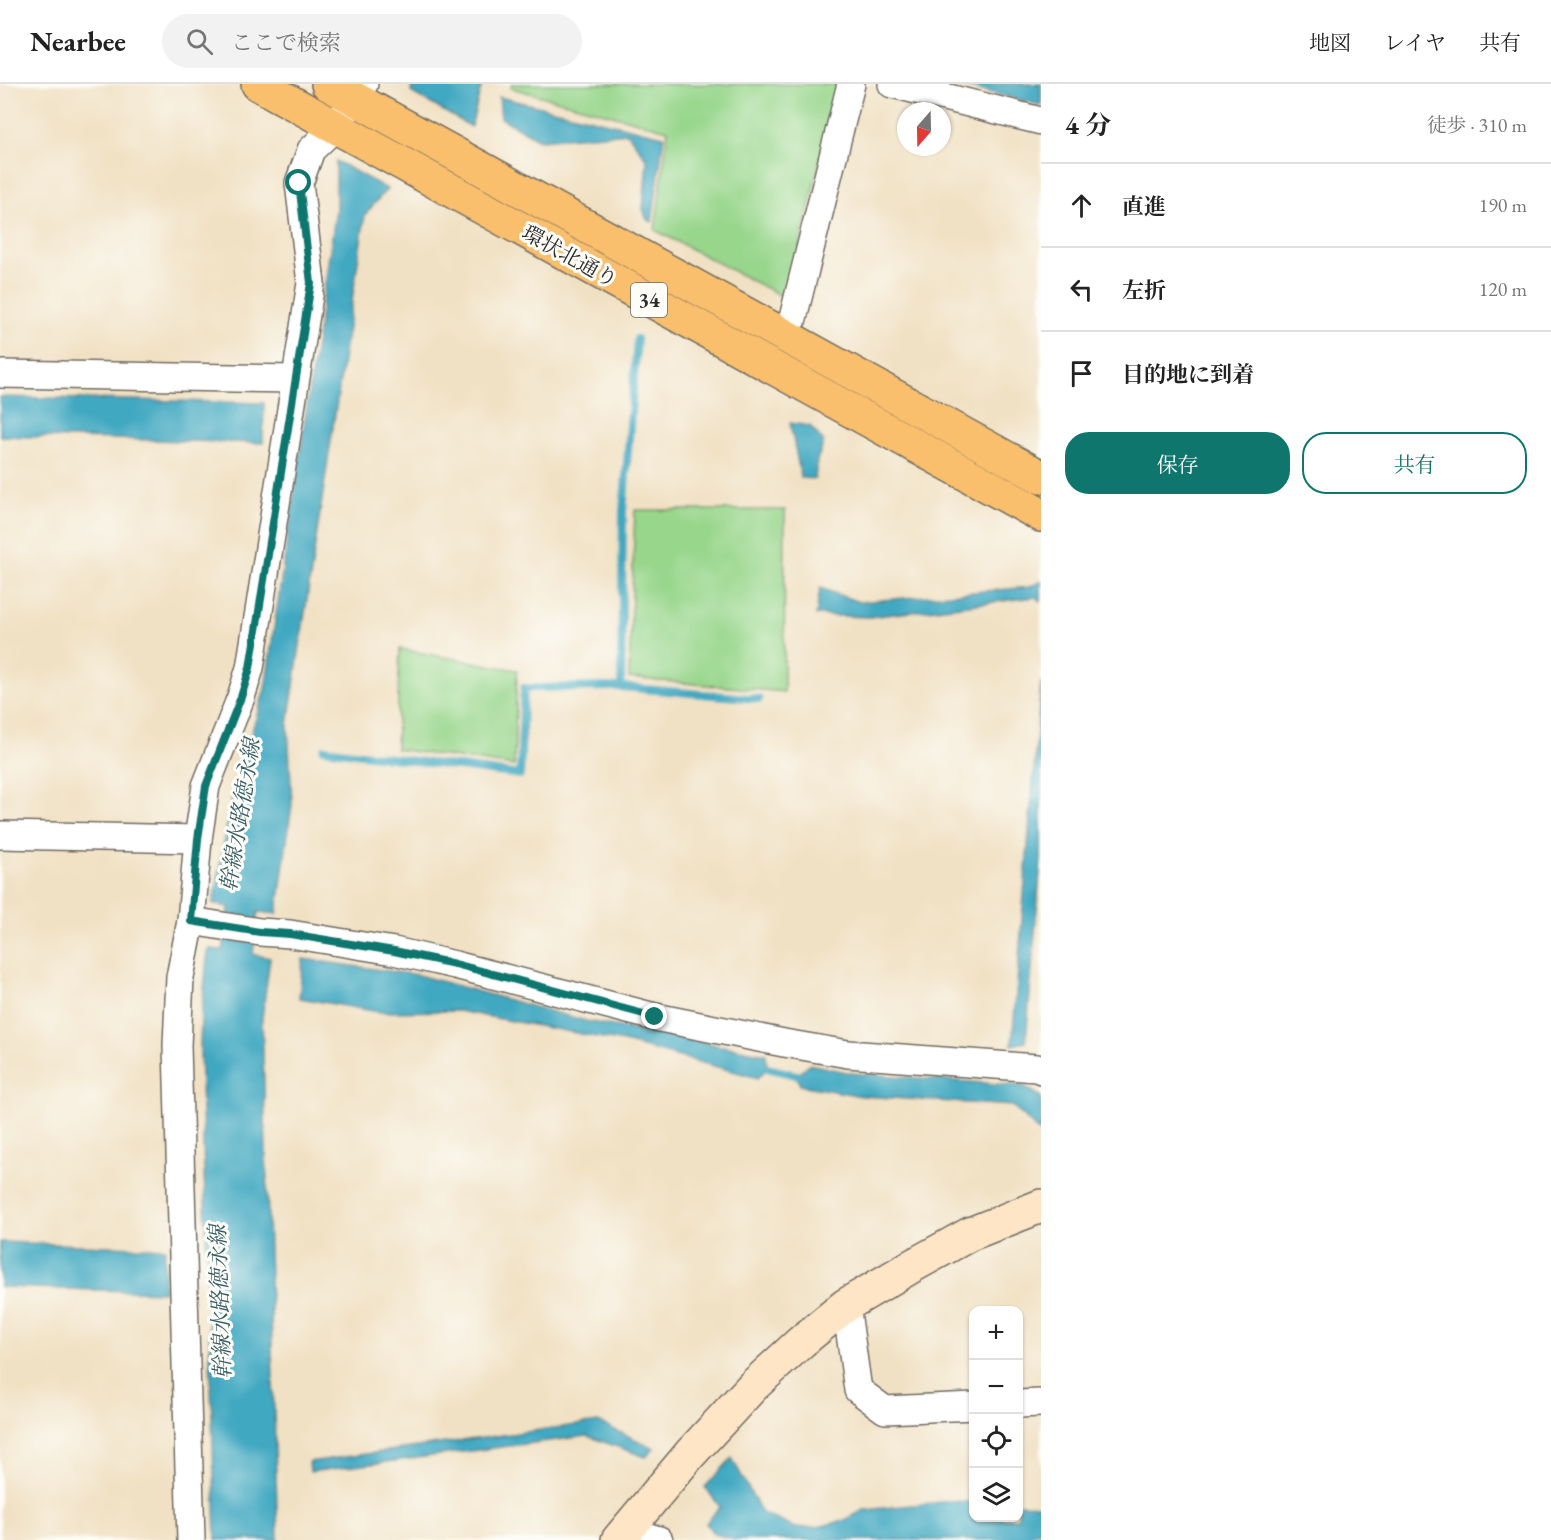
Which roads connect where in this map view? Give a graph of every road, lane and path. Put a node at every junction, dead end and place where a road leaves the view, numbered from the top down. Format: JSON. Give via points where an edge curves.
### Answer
{"nodes":[{"id":1,"x":258,"y":84,"type":"edge"},
{"id":2,"x":851,"y":84,"type":"edge"},
{"id":3,"x":892,"y":84,"type":"edge"},
{"id":4,"x":349,"y":89,"type":"edge"},
{"id":5,"x":1041,"y":121,"type":"edge"},
{"id":6,"x":335,"y":127,"type":"junction"},
{"id":7,"x":783,"y":334,"type":"junction"},
{"id":8,"x":0,"y":374,"type":"edge"},
{"id":9,"x":295,"y":380,"type":"junction"},
{"id":10,"x":1041,"y":477,"type":"edge"},
{"id":11,"x":1041,"y":515,"type":"edge"},
{"id":12,"x":0,"y":835,"type":"edge"},
{"id":13,"x":198,"y":839,"type":"junction"},
{"id":14,"x":191,"y":921,"type":"junction"},
{"id":15,"x":1041,"y":1070,"type":"edge"},
{"id":16,"x":1041,"y":1206,"type":"edge"},
{"id":17,"x":846,"y":1305,"type":"junction"},
{"id":18,"x":1041,"y":1403,"type":"edge"},
{"id":19,"x":1023,"y":1404,"type":"edge"},
{"id":20,"x":969,"y":1406,"type":"edge"},
{"id":21,"x":623,"y":1535,"type":"edge"},
{"id":22,"x":191,"y":1540,"type":"edge"},
{"id":23,"x":659,"y":1540,"type":"edge"}],
"edges":[{"from":1,"to":6,"type":"highway","name":"環状北通り","number":"34"},
{"from":2,"to":7,"type":"street","via":[[793,318]]},
{"from":3,"to":5,"type":"street"},
{"from":4,"to":6,"type":"street"},
{"from":4,"to":7,"type":"highway","name":"環状北通り","number":"34"},
{"from":6,"to":9,"type":"street","via":[[311,150],[299,183],[311,283]]},
{"from":6,"to":11,"type":"highway","name":"環状北通り","number":"34"},
{"from":7,"to":10,"type":"highway","name":"環状北通り","number":"34"},
{"from":8,"to":9,"type":"street"},
{"from":9,"to":13,"type":"street","via":[[250,668],[206,786]]},
{"from":12,"to":13,"type":"street"},
{"from":13,"to":14,"type":"street"},
{"from":14,"to":15,"type":"street","via":[[394,951],[655,1017],[784,1043],[848,1054]]},
{"from":14,"to":22,"type":"street","via":[[180,977],[177,1046]]},
{"from":16,"to":17,"type":"street","via":[[970,1234]]},
{"from":17,"to":20,"type":"street","via":[[858,1390],[885,1410]]},
{"from":17,"to":21,"type":"street","via":[[753,1386]]},
{"from":18,"to":19,"type":"street"},
{"from":21,"to":23,"type":"street"}]}
